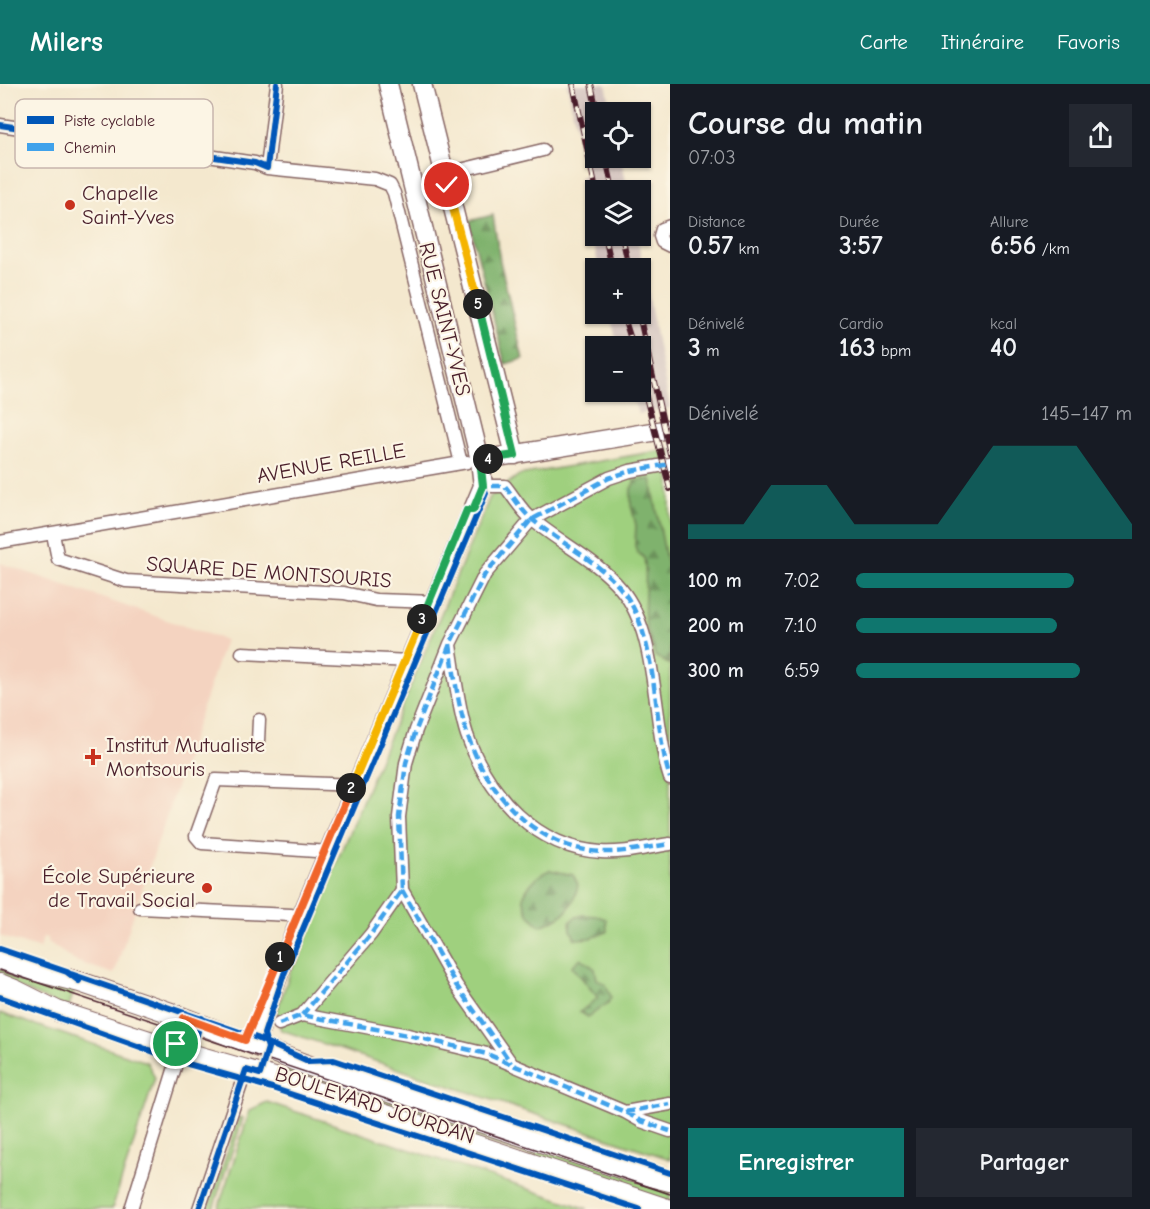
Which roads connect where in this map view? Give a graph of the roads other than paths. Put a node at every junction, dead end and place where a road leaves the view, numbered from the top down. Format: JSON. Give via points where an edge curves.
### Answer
{"nodes":[{"id":1,"x":276,"y":84,"type":"edge"},
{"id":2,"x":388,"y":84,"type":"edge"},
{"id":3,"x":423,"y":84,"type":"edge"},
{"id":4,"x":0,"y":124,"type":"edge"},
{"id":5,"x":15,"y":126,"type":"edge"},
{"id":6,"x":543,"y":150,"type":"dead end"},
{"id":7,"x":213,"y":157,"type":"edge"},
{"id":8,"x":267,"y":168,"type":"junction"},
{"id":9,"x":444,"y":174,"type":"junction"},
{"id":10,"x":670,"y":226,"type":"edge"},
{"id":11,"x":670,"y":246,"type":"edge"},
{"id":12,"x":670,"y":429,"type":"edge"},
{"id":13,"x":515,"y":455,"type":"junction"},
{"id":14,"x":480,"y":460,"type":"junction"},
{"id":15,"x":461,"y":463,"type":"junction"},
{"id":16,"x":670,"y":464,"type":"edge"},
{"id":17,"x":492,"y":486,"type":"dead end"},
{"id":18,"x":531,"y":520,"type":"junction"},
{"id":19,"x":53,"y":534,"type":"junction"},
{"id":20,"x":0,"y":542,"type":"edge"},
{"id":21,"x":435,"y":602,"type":"junction"},
{"id":22,"x":450,"y":644,"type":"junction"},
{"id":23,"x":242,"y":653,"type":"dead end"},
{"id":24,"x":410,"y":661,"type":"junction"},
{"id":25,"x":259,"y":720,"type":"dead end"},
{"id":26,"x":258,"y":741,"type":"dead end"},
{"id":27,"x":670,"y":778,"type":"edge"},
{"id":28,"x":357,"y":785,"type":"junction"},
{"id":29,"x":670,"y":844,"type":"edge"},
{"id":30,"x":330,"y":852,"type":"junction"},
{"id":31,"x":402,"y":890,"type":"junction"},
{"id":32,"x":140,"y":908,"type":"dead end"},
{"id":33,"x":301,"y":918,"type":"junction"},
{"id":34,"x":0,"y":960,"type":"edge"},
{"id":35,"x":0,"y":984,"type":"edge"},
{"id":36,"x":302,"y":1015,"type":"junction"},
{"id":37,"x":279,"y":1024,"type":"dead end"},
{"id":38,"x":255,"y":1044,"type":"junction"},
{"id":39,"x":180,"y":1051,"type":"junction"},
{"id":40,"x":511,"y":1064,"type":"junction"},
{"id":41,"x":246,"y":1070,"type":"junction"},
{"id":42,"x":670,"y":1104,"type":"edge"},
{"id":43,"x":625,"y":1112,"type":"junction"},
{"id":44,"x":670,"y":1131,"type":"edge"},
{"id":45,"x":670,"y":1181,"type":"edge"},
{"id":46,"x":131,"y":1209,"type":"edge"},
{"id":47,"x":200,"y":1209,"type":"edge"},
{"id":48,"x":667,"y":1209,"type":"edge"}],
"edges":[{"from":1,"to":8,"type":"street"},
{"from":2,"to":14,"type":"street"},
{"from":3,"to":9,"type":"street"},
{"from":4,"to":5,"type":"street","name":"RUE SAINT-YVES"},
{"from":6,"to":9,"type":"street"},
{"from":7,"to":8,"type":"street","name":"RUE SAINT-YVES"},
{"from":8,"to":15,"type":"street","name":"RUE SAINT-YVES","via":[[375,179],[392,188]]},
{"from":9,"to":13,"type":"street"},
{"from":10,"to":11,"type":"street","via":[[662,229],[660,236]]},
{"from":12,"to":13,"type":"street","name":"AVENUE REILLE"},
{"from":13,"to":14,"type":"street","name":"AVENUE REILLE"},
{"from":14,"to":15,"type":"street","name":"AVENUE REILLE"},
{"from":14,"to":21,"type":"street","via":[[483,486]]},
{"from":15,"to":19,"type":"street","name":"AVENUE REILLE"},
{"from":16,"to":18,"type":"street","via":[[609,478]]},
{"from":17,"to":18,"type":"street","via":[[505,486]]},
{"from":18,"to":22,"type":"street","via":[[485,574]]},
{"from":18,"to":27,"type":"street","via":[[611,579],[630,602],[648,652],[658,729]]},
{"from":19,"to":20,"type":"street","name":"AVENUE REILLE"},
{"from":19,"to":21,"type":"street","name":"SQUARE DE MONTSOURIS","via":[[57,559],[126,581],[344,592],[376,600]]},
{"from":21,"to":24,"type":"street"},
{"from":22,"to":29,"type":"street","via":[[462,719],[474,751],[491,784],[518,816],[554,841],[582,850],[603,853]]},
{"from":22,"to":31,"type":"street","via":[[406,764],[399,817]]},
{"from":23,"to":24,"type":"street"},
{"from":24,"to":28,"type":"street"},
{"from":25,"to":26,"type":"street"},
{"from":28,"to":30,"type":"street"},
{"from":28,"to":30,"type":"street","via":[[216,780],[196,836],[202,843]]},
{"from":30,"to":33,"type":"street"},
{"from":31,"to":36,"type":"street","via":[[371,934]]},
{"from":31,"to":40,"type":"street","via":[[456,985]]},
{"from":32,"to":33,"type":"street"},
{"from":33,"to":38,"type":"street"},
{"from":34,"to":38,"type":"main road","name":"BOULEVARD JOURDAN","via":[[80,982]]},
{"from":35,"to":39,"type":"main road","name":"BOULEVARD JOURDAN","via":[[57,1011]]},
{"from":36,"to":37,"type":"street"},
{"from":36,"to":40,"type":"street","via":[[408,1035],[487,1054]]},
{"from":38,"to":45,"type":"main road","name":"BOULEVARD JOURDAN","via":[[304,1064],[606,1164]]},
{"from":39,"to":41,"type":"main road","name":"BOULEVARD JOURDAN"},
{"from":39,"to":46,"type":"street"},
{"from":40,"to":43,"type":"street"},
{"from":41,"to":47,"type":"street"},
{"from":41,"to":48,"type":"main road","name":"BOULEVARD JOURDAN"},
{"from":42,"to":43,"type":"street"},
{"from":43,"to":44,"type":"street"}]}
